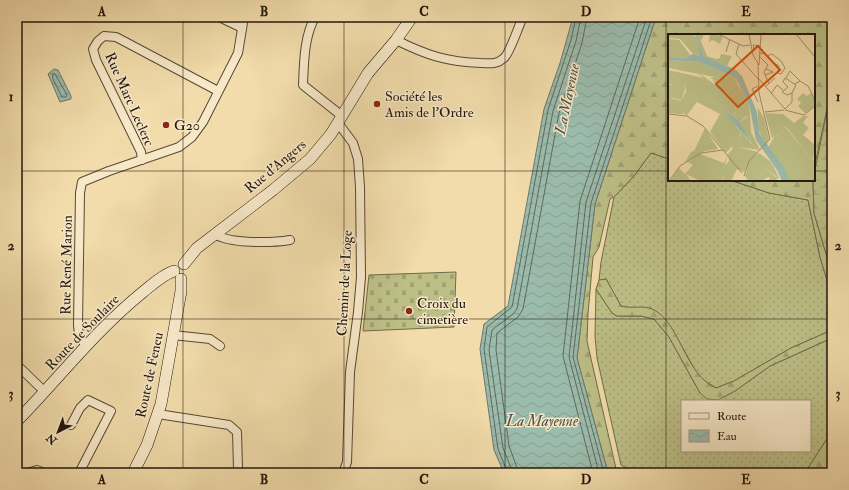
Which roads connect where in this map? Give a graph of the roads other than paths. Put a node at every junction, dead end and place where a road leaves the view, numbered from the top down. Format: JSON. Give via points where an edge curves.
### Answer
{"nodes":[{"id":1,"x":219,"y":17,"type":"edge"},
{"id":2,"x":244,"y":17,"type":"edge"},
{"id":3,"x":315,"y":17,"type":"edge"},
{"id":4,"x":523,"y":17,"type":"edge"},
{"id":5,"x":408,"y":18,"type":"edge"},
{"id":6,"x":242,"y":28,"type":"junction"},
{"id":7,"x":396,"y":40,"type":"junction"},
{"id":8,"x":218,"y":91,"type":"junction"},
{"id":9,"x":340,"y":120,"type":"junction"},
{"id":10,"x":142,"y":160,"type":"junction"},
{"id":11,"x":214,"y":234,"type":"junction"},
{"id":12,"x":290,"y":240,"type":"dead end"},
{"id":13,"x":184,"y":264,"type":"joint"},
{"id":14,"x":177,"y":275,"type":"junction"},
{"id":15,"x":173,"y":335,"type":"junction"},
{"id":16,"x":86,"y":345,"type":"junction"},
{"id":17,"x":220,"y":346,"type":"dead end"},
{"id":18,"x":17,"y":366,"type":"edge"},
{"id":19,"x":46,"y":392,"type":"junction"},
{"id":20,"x":158,"y":414,"type":"junction"},
{"id":21,"x":17,"y":421,"type":"edge"},
{"id":22,"x":71,"y":425,"type":"dead end"},
{"id":23,"x":238,"y":468,"type":"dead end"},
{"id":24,"x":27,"y":473,"type":"edge"},
{"id":25,"x":44,"y":473,"type":"edge"},
{"id":26,"x":79,"y":473,"type":"edge"},
{"id":27,"x":133,"y":473,"type":"edge"},
{"id":28,"x":343,"y":473,"type":"edge"}],
"edges":[{"from":1,"to":6,"type":"street"},
{"from":2,"to":6,"type":"street"},
{"from":3,"to":9,"type":"street","name":"Chemin de la Loge","via":[[310,26],[303,85]]},
{"from":4,"to":7,"type":"street","via":[[509,51],[496,64],[436,58]]},
{"from":5,"to":7,"type":"main road","name":"Rue d'Angers"},
{"from":6,"to":8,"type":"street","via":[[238,54]]},
{"from":7,"to":9,"type":"main road","name":"Rue d'Angers","via":[[368,73]]},
{"from":8,"to":10,"type":"street","via":[[192,137],[179,147]]},
{"from":8,"to":10,"type":"street","name":"Rue Marc Leclerc","via":[[116,38],[104,36],[98,41],[93,49],[96,60]]},
{"from":9,"to":11,"type":"main road","name":"Rue d'Angers","via":[[331,134],[299,168]]},
{"from":9,"to":28,"type":"street","name":"Chemin de la Loge","via":[[353,143],[358,159],[360,206],[359,305],[350,372],[347,462]]},
{"from":10,"to":16,"type":"street","name":"Rue René Marion","via":[[82,182],[78,325],[80,336]]},
{"from":11,"to":12,"type":"street","via":[[220,238],[241,240]]},
{"from":11,"to":13,"type":"main road","name":"Rue d'Angers","via":[[196,248]]},
{"from":13,"to":14,"type":"main road","name":"Route de Feneu","via":[[188,273],[185,277]]},
{"from":14,"to":15,"type":"main road","name":"Route de Feneu","via":[[181,291]]},
{"from":14,"to":16,"type":"main road","name":"Route de Soulaire","via":[[161,278],[133,300]]},
{"from":15,"to":17,"type":"street","via":[[210,339]]},
{"from":15,"to":20,"type":"main road","name":"Route de Feneu"},
{"from":16,"to":19,"type":"main road","name":"Route de Soulaire"},
{"from":18,"to":19,"type":"street"},
{"from":19,"to":21,"type":"main road","name":"Route de Soulaire"},
{"from":20,"to":23,"type":"street","via":[[228,425],[238,432]]},
{"from":20,"to":27,"type":"main road","name":"Route de Feneu"},
{"from":22,"to":26,"type":"street","via":[[80,408],[88,400],[111,411]]},
{"from":24,"to":25,"type":"street","via":[[37,470]]}]}
